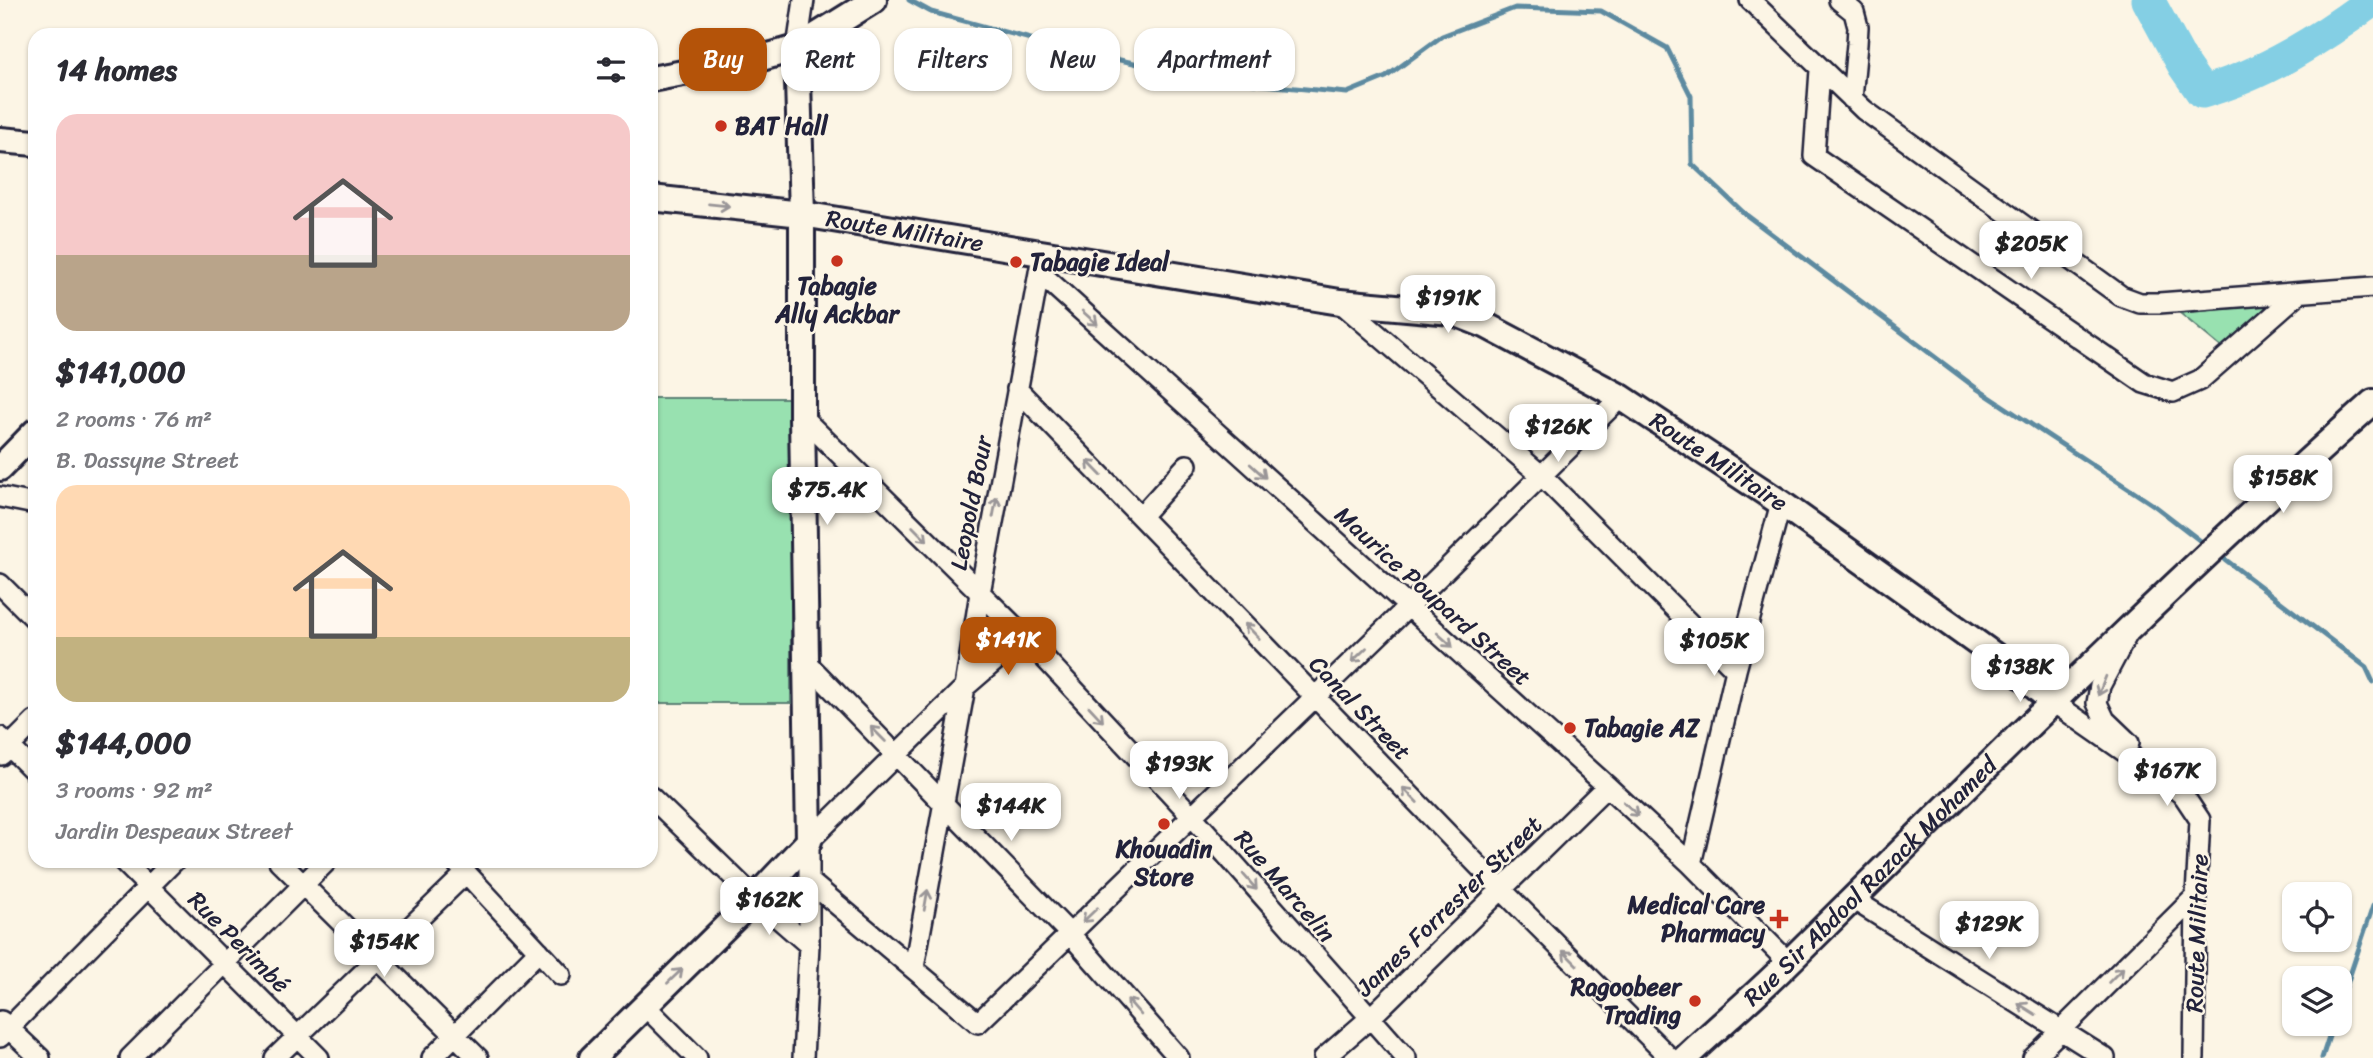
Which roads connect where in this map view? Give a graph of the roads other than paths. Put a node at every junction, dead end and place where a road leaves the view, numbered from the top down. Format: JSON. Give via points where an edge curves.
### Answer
{"nodes":[{"id":1,"x":804,"y":0,"type":"edge"},
{"id":2,"x":874,"y":0,"type":"edge"},
{"id":3,"x":1750,"y":0,"type":"edge"},
{"id":4,"x":1839,"y":0,"type":"edge"},
{"id":5,"x":800,"y":28,"type":"edge"},
{"id":6,"x":829,"y":28,"type":"edge"},
{"id":7,"x":781,"y":53,"type":"edge"},
{"id":8,"x":1820,"y":70,"type":"junction"},
{"id":9,"x":658,"y":78,"type":"edge"},
{"id":10,"x":798,"y":91,"type":"edge"},
{"id":11,"x":1852,"y":99,"type":"junction"},
{"id":12,"x":0,"y":140,"type":"edge"},
{"id":13,"x":28,"y":142,"type":"edge"},
{"id":14,"x":658,"y":199,"type":"edge"},
{"id":15,"x":802,"y":214,"type":"junction"},
{"id":16,"x":1041,"y":263,"type":"junction"},
{"id":17,"x":2373,"y":287,"type":"edge"},
{"id":18,"x":2298,"y":294,"type":"junction"},
{"id":19,"x":1339,"y":302,"type":"junction"},
{"id":20,"x":1017,"y":389,"type":"junction"},
{"id":21,"x":1621,"y":397,"type":"junction"},
{"id":22,"x":2373,"y":402,"type":"edge"},
{"id":23,"x":802,"y":417,"type":"junction"},
{"id":24,"x":2373,"y":424,"type":"edge"},
{"id":25,"x":28,"y":439,"type":"edge"},
{"id":26,"x":2312,"y":456,"type":"junction"},
{"id":27,"x":1187,"y":465,"type":"dead end"},
{"id":28,"x":0,"y":468,"type":"edge"},
{"id":29,"x":1542,"y":476,"type":"junction"},
{"id":30,"x":0,"y":498,"type":"edge"},
{"id":31,"x":28,"y":503,"type":"edge"},
{"id":32,"x":1781,"y":503,"type":"junction"},
{"id":33,"x":1141,"y":516,"type":"junction"},
{"id":34,"x":0,"y":584,"type":"edge"},
{"id":35,"x":979,"y":593,"type":"junction"},
{"id":36,"x":1408,"y":607,"type":"junction"},
{"id":37,"x":28,"y":612,"type":"edge"},
{"id":38,"x":2132,"y":625,"type":"junction"},
{"id":39,"x":1024,"y":636,"type":"junction"},
{"id":40,"x":807,"y":663,"type":"junction"},
{"id":41,"x":1736,"y":670,"type":"junction"},
{"id":42,"x":965,"y":687,"type":"junction"},
{"id":43,"x":1316,"y":697,"type":"junction"},
{"id":44,"x":2053,"y":702,"type":"junction"},
{"id":45,"x":28,"y":727,"type":"edge"},
{"id":46,"x":3,"y":747,"type":"edge"},
{"id":47,"x":897,"y":754,"type":"junction"},
{"id":48,"x":28,"y":767,"type":"edge"},
{"id":49,"x":2158,"y":775,"type":"junction"},
{"id":50,"x":1606,"y":786,"type":"junction"},
{"id":51,"x":943,"y":801,"type":"junction"},
{"id":52,"x":658,"y":804,"type":"edge"},
{"id":53,"x":1192,"y":817,"type":"junction"},
{"id":54,"x":809,"y":841,"type":"junction"},
{"id":55,"x":1691,"y":864,"type":"junction"},
{"id":56,"x":130,"y":868,"type":"edge"},
{"id":57,"x":168,"y":868,"type":"edge"},
{"id":58,"x":286,"y":868,"type":"edge"},
{"id":59,"x":320,"y":868,"type":"edge"},
{"id":60,"x":460,"y":868,"type":"edge"},
{"id":61,"x":462,"y":868,"type":"edge"},
{"id":62,"x":808,"y":881,"type":"junction"},
{"id":63,"x":303,"y":884,"type":"junction"},
{"id":64,"x":150,"y":887,"type":"junction"},
{"id":65,"x":1501,"y":889,"type":"junction"},
{"id":66,"x":2196,"y":896,"type":"junction"},
{"id":67,"x":755,"y":898,"type":"junction"},
{"id":68,"x":1852,"y":898,"type":"junction"},
{"id":69,"x":1070,"y":934,"type":"junction"},
{"id":70,"x":809,"y":945,"type":"junction"},
{"id":71,"x":539,"y":951,"type":"junction"},
{"id":72,"x":377,"y":959,"type":"junction"},
{"id":73,"x":224,"y":962,"type":"junction"},
{"id":74,"x":1788,"y":962,"type":"junction"},
{"id":75,"x":914,"y":967,"type":"junction"},
{"id":76,"x":561,"y":975,"type":"dead end"},
{"id":77,"x":644,"y":1005,"type":"junction"},
{"id":78,"x":1369,"y":1018,"type":"junction"},
{"id":79,"x":3,"y":1029,"type":"edge"},
{"id":80,"x":2060,"y":1030,"type":"junction"},
{"id":81,"x":455,"y":1035,"type":"junction"},
{"id":82,"x":297,"y":1036,"type":"junction"},
{"id":83,"x":40,"y":1058,"type":"edge"},
{"id":84,"x":130,"y":1058,"type":"edge"},
{"id":85,"x":275,"y":1058,"type":"edge"},
{"id":86,"x":319,"y":1058,"type":"edge"},
{"id":87,"x":432,"y":1058,"type":"edge"},
{"id":88,"x":478,"y":1058,"type":"edge"},
{"id":89,"x":592,"y":1058,"type":"edge"},
{"id":90,"x":697,"y":1058,"type":"edge"},
{"id":91,"x":803,"y":1058,"type":"edge"},
{"id":92,"x":1179,"y":1058,"type":"edge"},
{"id":93,"x":1324,"y":1058,"type":"edge"},
{"id":94,"x":1406,"y":1058,"type":"edge"},
{"id":95,"x":1670,"y":1058,"type":"edge"},
{"id":96,"x":1685,"y":1058,"type":"edge"},
{"id":97,"x":2033,"y":1058,"type":"edge"},
{"id":98,"x":2105,"y":1058,"type":"edge"},
{"id":99,"x":2194,"y":1058,"type":"edge"}],
"edges":[{"from":1,"to":5,"type":"street"},
{"from":2,"to":6,"type":"main road"},
{"from":3,"to":8,"type":"street"},
{"from":4,"to":11,"type":"street","via":[[1854,12],[1857,27]]},
{"from":7,"to":9,"type":"main road"},
{"from":8,"to":11,"type":"street"},
{"from":8,"to":18,"type":"street","via":[[1814,156],[2144,383],[2173,392],[2200,380]]},
{"from":10,"to":15,"type":"main road"},
{"from":11,"to":18,"type":"street","via":[[2121,296],[2159,303]]},
{"from":12,"to":13,"type":"main road"},
{"from":14,"to":15,"type":"main road","name":"Route Militaire","one_way":true},
{"from":15,"to":16,"type":"main road","name":"Route Militaire"},
{"from":15,"to":23,"type":"main road"},
{"from":16,"to":19,"type":"main road","name":"Route Militaire"},
{"from":16,"to":20,"type":"street","name":"Leopold Bour"},
{"from":16,"to":36,"type":"street","name":"Maurice Poupard Street","one_way":true},
{"from":17,"to":18,"type":"street"},
{"from":19,"to":21,"type":"main road","name":"Route Militaire","via":[[1452,312]]},
{"from":19,"to":29,"type":"street"},
{"from":33,"to":20,"type":"street","name":"Canal Street","one_way":true},
{"from":35,"to":20,"type":"street","name":"Leopold Bour","one_way":true},
{"from":21,"to":29,"type":"street"},
{"from":21,"to":32,"type":"main road","name":"Route Militaire"},
{"from":22,"to":26,"type":"main road"},
{"from":23,"to":35,"type":"street","name":"Rue Marcelin","one_way":true},
{"from":23,"to":40,"type":"main road"},
{"from":24,"to":26,"type":"main road"},
{"from":25,"to":28,"type":"main road"},
{"from":26,"to":38,"type":"main road","name":"Rue Sir Abdool Razack Mohamed"},
{"from":27,"to":33,"type":"street"},
{"from":29,"to":36,"type":"street"},
{"from":29,"to":41,"type":"street"},
{"from":30,"to":31,"type":"street"},
{"from":32,"to":41,"type":"street"},
{"from":32,"to":44,"type":"main road","name":"Route Militaire"},
{"from":43,"to":33,"type":"street","name":"Canal Street","one_way":true},
{"from":34,"to":37,"type":"street"},
{"from":35,"to":39,"type":"street","name":"Rue Marcelin"},
{"from":35,"to":42,"type":"street","name":"Leopold Bour"},
{"from":36,"to":43,"type":"street","one_way":true},
{"from":36,"to":50,"type":"street","name":"Maurice Poupard Street","one_way":true},
{"from":38,"to":44,"type":"main road","name":"Rue Sir Abdool Razack Mohamed"},
{"from":38,"to":49,"type":"street","one_way":true,"via":[[2100,686],[2097,703],[2105,720]]},
{"from":39,"to":42,"type":"street"},
{"from":39,"to":53,"type":"street","name":"Rue Marcelin","one_way":true},
{"from":47,"to":40,"type":"street","one_way":true},
{"from":40,"to":54,"type":"main road"},
{"from":41,"to":55,"type":"street"},
{"from":42,"to":47,"type":"street"},
{"from":42,"to":51,"type":"street","name":"Leopold Bour"},
{"from":43,"to":53,"type":"street"},
{"from":65,"to":43,"type":"street","name":"Canal Street","one_way":true},
{"from":44,"to":49,"type":"street","name":"Route Militaire"},
{"from":44,"to":68,"type":"main road","name":"Rue Sir Abdool Razack Mohamed"},
{"from":45,"to":46,"type":"street"},
{"from":46,"to":48,"type":"street"},
{"from":47,"to":51,"type":"street"},
{"from":47,"to":54,"type":"street"},
{"from":49,"to":66,"type":"street","name":"Route Militaire","via":[[2185,796],[2200,820]]},
{"from":50,"to":55,"type":"street","name":"Maurice Poupard Street","one_way":true},
{"from":50,"to":65,"type":"street","name":"James Forrester Street"},
{"from":51,"to":69,"type":"street"},
{"from":75,"to":51,"type":"street","name":"Leopold Bour","one_way":true},
{"from":52,"to":67,"type":"street"},
{"from":53,"to":69,"type":"street","one_way":true},
{"from":53,"to":78,"type":"street","name":"Rue Marcelin","one_way":true},
{"from":54,"to":62,"type":"street"},
{"from":54,"to":67,"type":"main road"},
{"from":55,"to":74,"type":"street","name":"Maurice Poupard Street"},
{"from":56,"to":64,"type":"street","name":"Rue Perimbé"},
{"from":57,"to":64,"type":"street"},
{"from":58,"to":63,"type":"street"},
{"from":59,"to":63,"type":"street"},
{"from":60,"to":72,"type":"street"},
{"from":61,"to":71,"type":"street"},
{"from":62,"to":70,"type":"street"},
{"from":62,"to":75,"type":"street"},
{"from":63,"to":72,"type":"street"},
{"from":63,"to":73,"type":"street"},
{"from":64,"to":73,"type":"street","name":"Rue Perimbé"},
{"from":64,"to":79,"type":"street"},
{"from":65,"to":78,"type":"street","name":"James Forrester Street"},
{"from":95,"to":65,"type":"street","name":"Canal Street","one_way":true},
{"from":80,"to":66,"type":"street","one_way":true},
{"from":66,"to":99,"type":"street","name":"Route Militaire"},
{"from":67,"to":70,"type":"street"},
{"from":77,"to":67,"type":"main road","one_way":true},
{"from":68,"to":74,"type":"main road","name":"Rue Sir Abdool Razack Mohamed"},
{"from":80,"to":68,"type":"street","one_way":true},
{"from":69,"to":75,"type":"street","via":[[978,1023]]},
{"from":92,"to":69,"type":"street","one_way":true},
{"from":70,"to":91,"type":"street"},
{"from":71,"to":76,"type":"street"},
{"from":71,"to":81,"type":"street"},
{"from":72,"to":81,"type":"street"},
{"from":72,"to":82,"type":"street"},
{"from":73,"to":82,"type":"street","name":"Rue Perimbé"},
{"from":73,"to":84,"type":"street"},
{"from":74,"to":96,"type":"main road","name":"Rue Sir Abdool Razack Mohamed"},
{"from":77,"to":89,"type":"main road"},
{"from":77,"to":90,"type":"street"},
{"from":78,"to":93,"type":"street","name":"James Forrester Street"},
{"from":78,"to":94,"type":"street","name":"Rue Marcelin"},
{"from":79,"to":83,"type":"street"},
{"from":80,"to":97,"type":"street"},
{"from":80,"to":98,"type":"street"},
{"from":81,"to":87,"type":"street"},
{"from":81,"to":88,"type":"street"},
{"from":82,"to":85,"type":"street"},
{"from":82,"to":86,"type":"street","name":"Rue Perimbé"}]}
